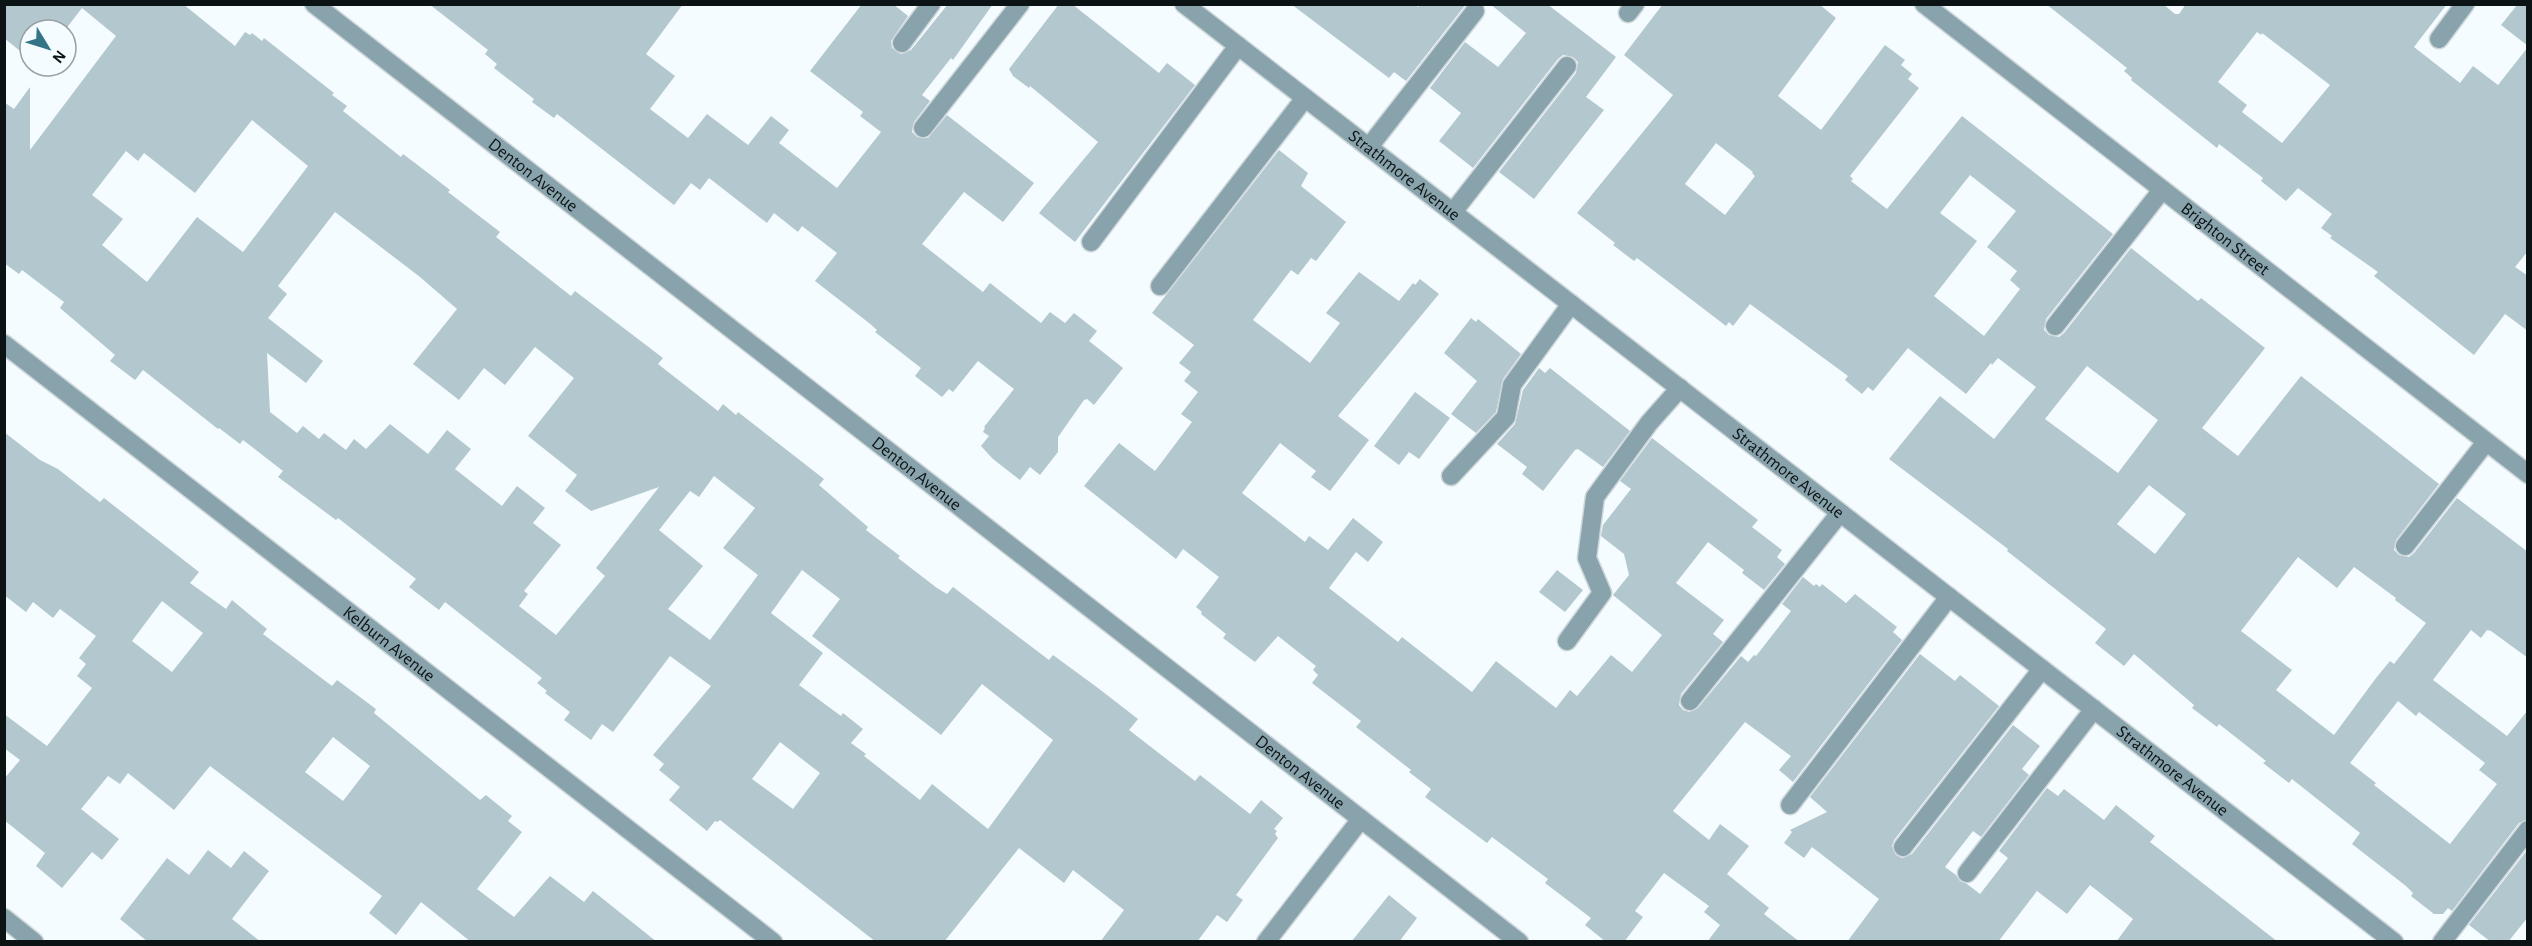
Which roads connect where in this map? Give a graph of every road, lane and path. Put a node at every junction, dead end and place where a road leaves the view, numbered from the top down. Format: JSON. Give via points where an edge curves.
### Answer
{"nodes":[{"id":1,"x":314,"y":4,"type":"edge"},
{"id":2,"x":931,"y":4,"type":"edge"},
{"id":3,"x":1020,"y":4,"type":"edge"},
{"id":4,"x":1184,"y":4,"type":"edge"},
{"id":5,"x":1924,"y":4,"type":"edge"},
{"id":6,"x":2465,"y":4,"type":"edge"},
{"id":7,"x":1475,"y":11,"type":"dead end"},
{"id":8,"x":2439,"y":39,"type":"dead end"},
{"id":9,"x":902,"y":43,"type":"dead end"},
{"id":10,"x":1238,"y":46,"type":"junction"},
{"id":11,"x":1567,"y":66,"type":"dead end"},
{"id":12,"x":1305,"y":98,"type":"junction"},
{"id":13,"x":923,"y":128,"type":"dead end"},
{"id":14,"x":1369,"y":147,"type":"junction"},
{"id":15,"x":2162,"y":190,"type":"junction"},
{"id":16,"x":1453,"y":213,"type":"junction"},
{"id":17,"x":1090,"y":242,"type":"dead end"},
{"id":18,"x":1160,"y":286,"type":"dead end"},
{"id":19,"x":1571,"y":304,"type":"junction"},
{"id":20,"x":2055,"y":326,"type":"dead end"},
{"id":21,"x":4,"y":344,"type":"edge"},
{"id":22,"x":1680,"y":388,"type":"junction"},
{"id":23,"x":2486,"y":442,"type":"junction"},
{"id":24,"x":2528,"y":474,"type":"edge"},
{"id":25,"x":1451,"y":476,"type":"dead end"},
{"id":26,"x":1840,"y":513,"type":"junction"},
{"id":27,"x":2405,"y":546,"type":"dead end"},
{"id":28,"x":1949,"y":597,"type":"junction"},
{"id":29,"x":1567,"y":641,"type":"dead end"},
{"id":30,"x":2043,"y":669,"type":"junction"},
{"id":31,"x":1690,"y":701,"type":"dead end"},
{"id":32,"x":2094,"y":709,"type":"junction"},
{"id":33,"x":1790,"y":805,"type":"dead end"},
{"id":34,"x":1360,"y":819,"type":"junction"},
{"id":35,"x":2528,"y":830,"type":"edge"},
{"id":36,"x":1903,"y":847,"type":"dead end"},
{"id":37,"x":1967,"y":873,"type":"dead end"},
{"id":38,"x":4,"y":918,"type":"edge"},
{"id":39,"x":34,"y":942,"type":"edge"},
{"id":40,"x":772,"y":942,"type":"edge"},
{"id":41,"x":1266,"y":942,"type":"edge"},
{"id":42,"x":1519,"y":942,"type":"edge"},
{"id":43,"x":2394,"y":942,"type":"edge"},
{"id":44,"x":2442,"y":942,"type":"edge"}],
"edges":[{"from":1,"to":34,"type":"street","name":"Denton Avenue"},
{"from":2,"to":9,"type":"street"},
{"from":3,"to":13,"type":"street"},
{"from":4,"to":10,"type":"street","name":"Strathmore Avenue"},
{"from":5,"to":15,"type":"street","name":"Brighton Street"},
{"from":6,"to":8,"type":"street"},
{"from":7,"to":14,"type":"street"},
{"from":10,"to":12,"type":"street","name":"Strathmore Avenue"},
{"from":10,"to":17,"type":"street"},
{"from":11,"to":16,"type":"street"},
{"from":12,"to":14,"type":"street","name":"Strathmore Avenue"},
{"from":12,"to":18,"type":"street"},
{"from":14,"to":16,"type":"street","name":"Strathmore Avenue"},
{"from":15,"to":20,"type":"street"},
{"from":15,"to":23,"type":"street","name":"Brighton Street"},
{"from":16,"to":19,"type":"street","name":"Strathmore Avenue"},
{"from":19,"to":22,"type":"street","name":"Strathmore Avenue"},
{"from":19,"to":25,"type":"street","via":[[1512,386],[1506,417]]},
{"from":21,"to":40,"type":"street","name":"Kelburn Avenue"},
{"from":22,"to":26,"type":"street","name":"Strathmore Avenue"},
{"from":22,"to":29,"type":"street","via":[[1595,497],[1587,558],[1602,593]]},
{"from":23,"to":24,"type":"street","name":"Brighton Street"},
{"from":23,"to":27,"type":"street"},
{"from":26,"to":28,"type":"street","name":"Strathmore Avenue"},
{"from":26,"to":31,"type":"street"},
{"from":28,"to":30,"type":"street","name":"Strathmore Avenue"},
{"from":28,"to":33,"type":"street"},
{"from":30,"to":32,"type":"street","name":"Strathmore Avenue"},
{"from":30,"to":36,"type":"street"},
{"from":32,"to":37,"type":"street"},
{"from":32,"to":43,"type":"street","name":"Strathmore Avenue"},
{"from":34,"to":41,"type":"street"},
{"from":34,"to":42,"type":"street","name":"Denton Avenue"},
{"from":35,"to":44,"type":"street"},
{"from":38,"to":39,"type":"street"}]}
